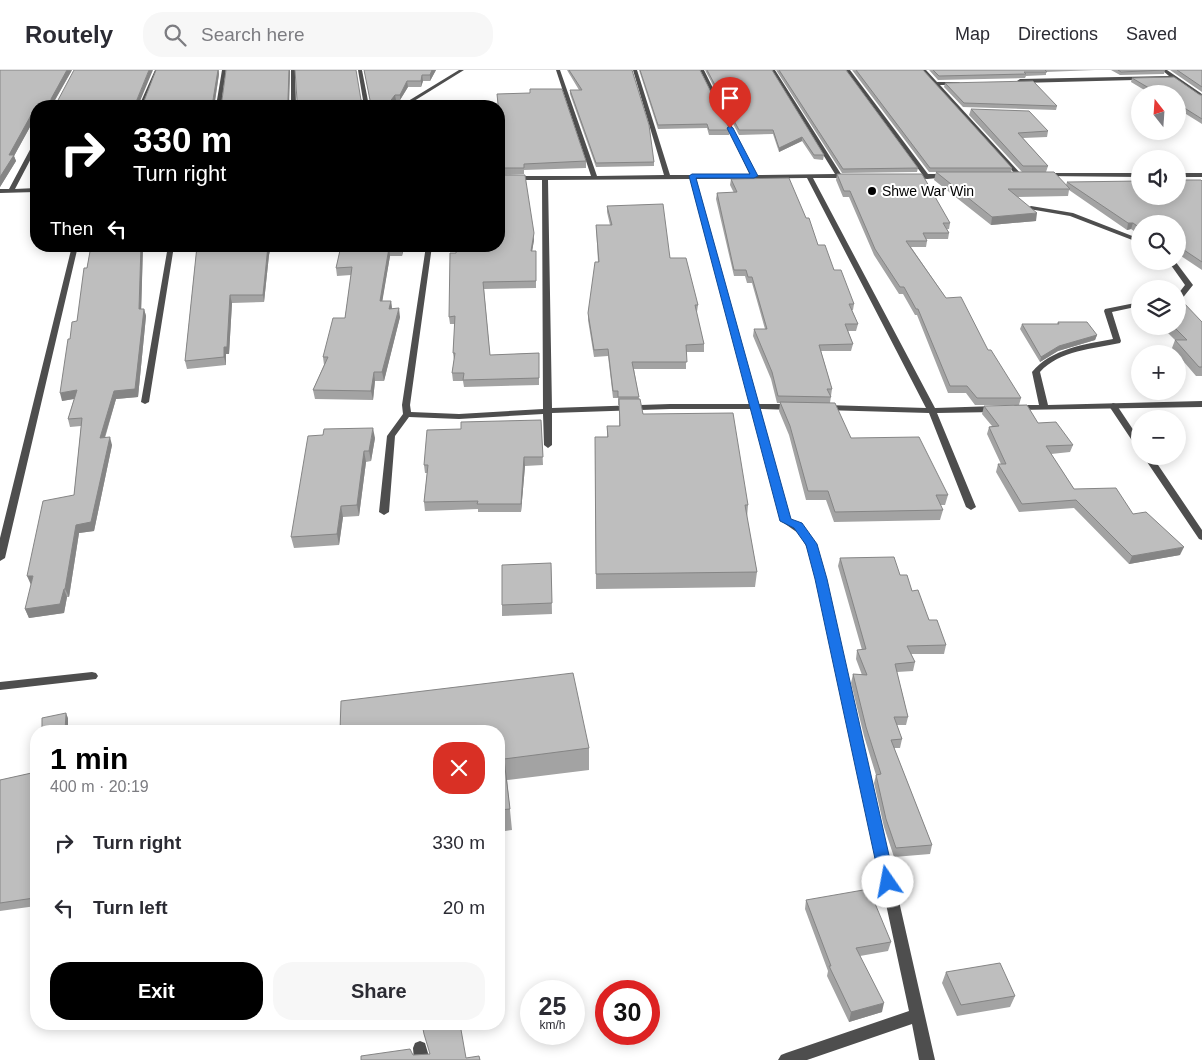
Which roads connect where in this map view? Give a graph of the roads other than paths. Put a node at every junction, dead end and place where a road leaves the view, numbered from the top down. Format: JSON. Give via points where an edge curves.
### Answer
{"nodes":[{"id":1,"x":157,"y":70,"type":"edge"},
{"id":2,"x":224,"y":70,"type":"edge"},
{"id":3,"x":293,"y":70,"type":"edge"},
{"id":4,"x":360,"y":70,"type":"edge"},
{"id":5,"x":462,"y":70,"type":"edge"},
{"id":6,"x":558,"y":70,"type":"edge"},
{"id":7,"x":635,"y":70,"type":"edge"},
{"id":8,"x":702,"y":70,"type":"edge"},
{"id":9,"x":773,"y":70,"type":"edge"},
{"id":10,"x":847,"y":70,"type":"edge"},
{"id":11,"x":923,"y":70,"type":"edge"},
{"id":12,"x":1164,"y":70,"type":"edge"},
{"id":13,"x":1084,"y":74,"type":"dead end"},
{"id":14,"x":1174,"y":77,"type":"junction"},
{"id":15,"x":1090,"y":79,"type":"junction"},
{"id":16,"x":1013,"y":82,"type":"edge"},
{"id":17,"x":965,"y":83,"type":"edge"},
{"id":18,"x":936,"y":84,"type":"junction"},
{"id":19,"x":1202,"y":96,"type":"edge"},
{"id":20,"x":144,"y":100,"type":"edge"},
{"id":21,"x":219,"y":100,"type":"edge"},
{"id":22,"x":294,"y":100,"type":"edge"},
{"id":23,"x":365,"y":100,"type":"edge"},
{"id":24,"x":412,"y":100,"type":"edge"},
{"id":25,"x":962,"y":111,"type":"junction"},
{"id":26,"x":972,"y":112,"type":"edge"},
{"id":27,"x":30,"y":155,"type":"edge"},
{"id":28,"x":1019,"y":175,"type":"junction"},
{"id":29,"x":1029,"y":175,"type":"edge"},
{"id":30,"x":1038,"y":175,"type":"edge"},
{"id":31,"x":1131,"y":175,"type":"edge"},
{"id":32,"x":1186,"y":175,"type":"edge"},
{"id":33,"x":1202,"y":175,"type":"edge"},
{"id":34,"x":545,"y":176,"type":"junction"},
{"id":35,"x":594,"y":176,"type":"junction"},
{"id":36,"x":666,"y":176,"type":"junction"},
{"id":37,"x":692,"y":176,"type":"junction"},
{"id":38,"x":754,"y":176,"type":"junction"},
{"id":39,"x":809,"y":176,"type":"junction"},
{"id":40,"x":839,"y":176,"type":"junction"},
{"id":41,"x":858,"y":176,"type":"edge"},
{"id":42,"x":907,"y":176,"type":"edge"},
{"id":43,"x":955,"y":176,"type":"edge"},
{"id":44,"x":1010,"y":176,"type":"edge"},
{"id":45,"x":927,"y":177,"type":"junction"},
{"id":46,"x":505,"y":178,"type":"edge"},
{"id":47,"x":11,"y":190,"type":"junction"},
{"id":48,"x":30,"y":190,"type":"edge"},
{"id":49,"x":0,"y":191,"type":"edge"},
{"id":50,"x":1031,"y":208,"type":"edge"},
{"id":51,"x":1131,"y":237,"type":"edge"},
{"id":52,"x":73,"y":252,"type":"edge"},
{"id":53,"x":169,"y":252,"type":"edge"},
{"id":54,"x":427,"y":252,"type":"edge"},
{"id":55,"x":1131,"y":306,"type":"edge"},
{"id":56,"x":145,"y":402,"type":"dead end"},
{"id":57,"x":1202,"y":404,"type":"edge"},
{"id":58,"x":755,"y":406,"type":"junction"},
{"id":59,"x":1113,"y":406,"type":"junction"},
{"id":60,"x":804,"y":407,"type":"edge"},
{"id":61,"x":1044,"y":407,"type":"junction"},
{"id":62,"x":814,"y":408,"type":"edge"},
{"id":63,"x":548,"y":411,"type":"junction"},
{"id":64,"x":932,"y":411,"type":"junction"},
{"id":65,"x":407,"y":414,"type":"junction"},
{"id":66,"x":1131,"y":433,"type":"edge"},
{"id":67,"x":548,"y":445,"type":"dead end"},
{"id":68,"x":1153,"y":465,"type":"edge"},
{"id":69,"x":971,"y":508,"type":"dead end"},
{"id":70,"x":384,"y":512,"type":"dead end"},
{"id":71,"x":1202,"y":537,"type":"edge"},
{"id":72,"x":2,"y":541,"type":"edge"},
{"id":73,"x":0,"y":558,"type":"edge"},
{"id":74,"x":92,"y":676,"type":"dead end"},
{"id":75,"x":0,"y":686,"type":"edge"},
{"id":76,"x":917,"y":1015,"type":"junction"},
{"id":77,"x":786,"y":1060,"type":"edge"},
{"id":78,"x":927,"y":1060,"type":"edge"}],
"edges":[{"from":1,"to":20,"type":"street"},
{"from":2,"to":21,"type":"street"},
{"from":3,"to":22,"type":"street"},
{"from":4,"to":23,"type":"street"},
{"from":5,"to":24,"type":"street"},
{"from":6,"to":35,"type":"street"},
{"from":7,"to":36,"type":"street"},
{"from":8,"to":38,"type":"street"},
{"from":9,"to":40,"type":"street"},
{"from":10,"to":45,"type":"street"},
{"from":11,"to":18,"type":"street"},
{"from":12,"to":14,"type":"street"},
{"from":13,"to":15,"type":"street"},
{"from":14,"to":15,"type":"street"},
{"from":14,"to":19,"type":"street"},
{"from":15,"to":16,"type":"street"},
{"from":17,"to":18,"type":"street"},
{"from":18,"to":25,"type":"street"},
{"from":25,"to":26,"type":"street"},
{"from":25,"to":28,"type":"street"},
{"from":27,"to":47,"type":"street"},
{"from":28,"to":29,"type":"street"},
{"from":28,"to":44,"type":"street"},
{"from":30,"to":31,"type":"street"},
{"from":32,"to":33,"type":"street"},
{"from":34,"to":35,"type":"street"},
{"from":34,"to":46,"type":"street"},
{"from":34,"to":63,"type":"street"},
{"from":35,"to":36,"type":"street"},
{"from":36,"to":37,"type":"street"},
{"from":37,"to":38,"type":"street"},
{"from":37,"to":58,"type":"street"},
{"from":38,"to":39,"type":"street"},
{"from":39,"to":40,"type":"street"},
{"from":39,"to":64,"type":"street"},
{"from":40,"to":41,"type":"street"},
{"from":42,"to":45,"type":"street"},
{"from":43,"to":45,"type":"street"},
{"from":47,"to":48,"type":"street"},
{"from":47,"to":49,"type":"street"},
{"from":50,"to":51,"type":"street","via":[[1071,214]]},
{"from":52,"to":72,"type":"street"},
{"from":53,"to":56,"type":"street"},
{"from":54,"to":65,"type":"street"},
{"from":55,"to":61,"type":"street","via":[[1108,311],[1117,341],[1088,346],[1042,363],[1036,372]]},
{"from":57,"to":59,"type":"street"},
{"from":58,"to":60,"type":"street"},
{"from":58,"to":63,"type":"street"},
{"from":58,"to":76,"type":"street","via":[[786,521],[798,526],[811,544],[821,579]]},
{"from":59,"to":61,"type":"street"},
{"from":59,"to":66,"type":"street"},
{"from":61,"to":64,"type":"street"},
{"from":62,"to":64,"type":"street"},
{"from":63,"to":65,"type":"street","via":[[462,416]]},
{"from":63,"to":67,"type":"street"},
{"from":64,"to":69,"type":"street"},
{"from":65,"to":70,"type":"street","via":[[391,436]]},
{"from":68,"to":71,"type":"street"},
{"from":72,"to":73,"type":"street"},
{"from":74,"to":75,"type":"street"},
{"from":76,"to":77,"type":"street"},
{"from":76,"to":78,"type":"street"}]}
